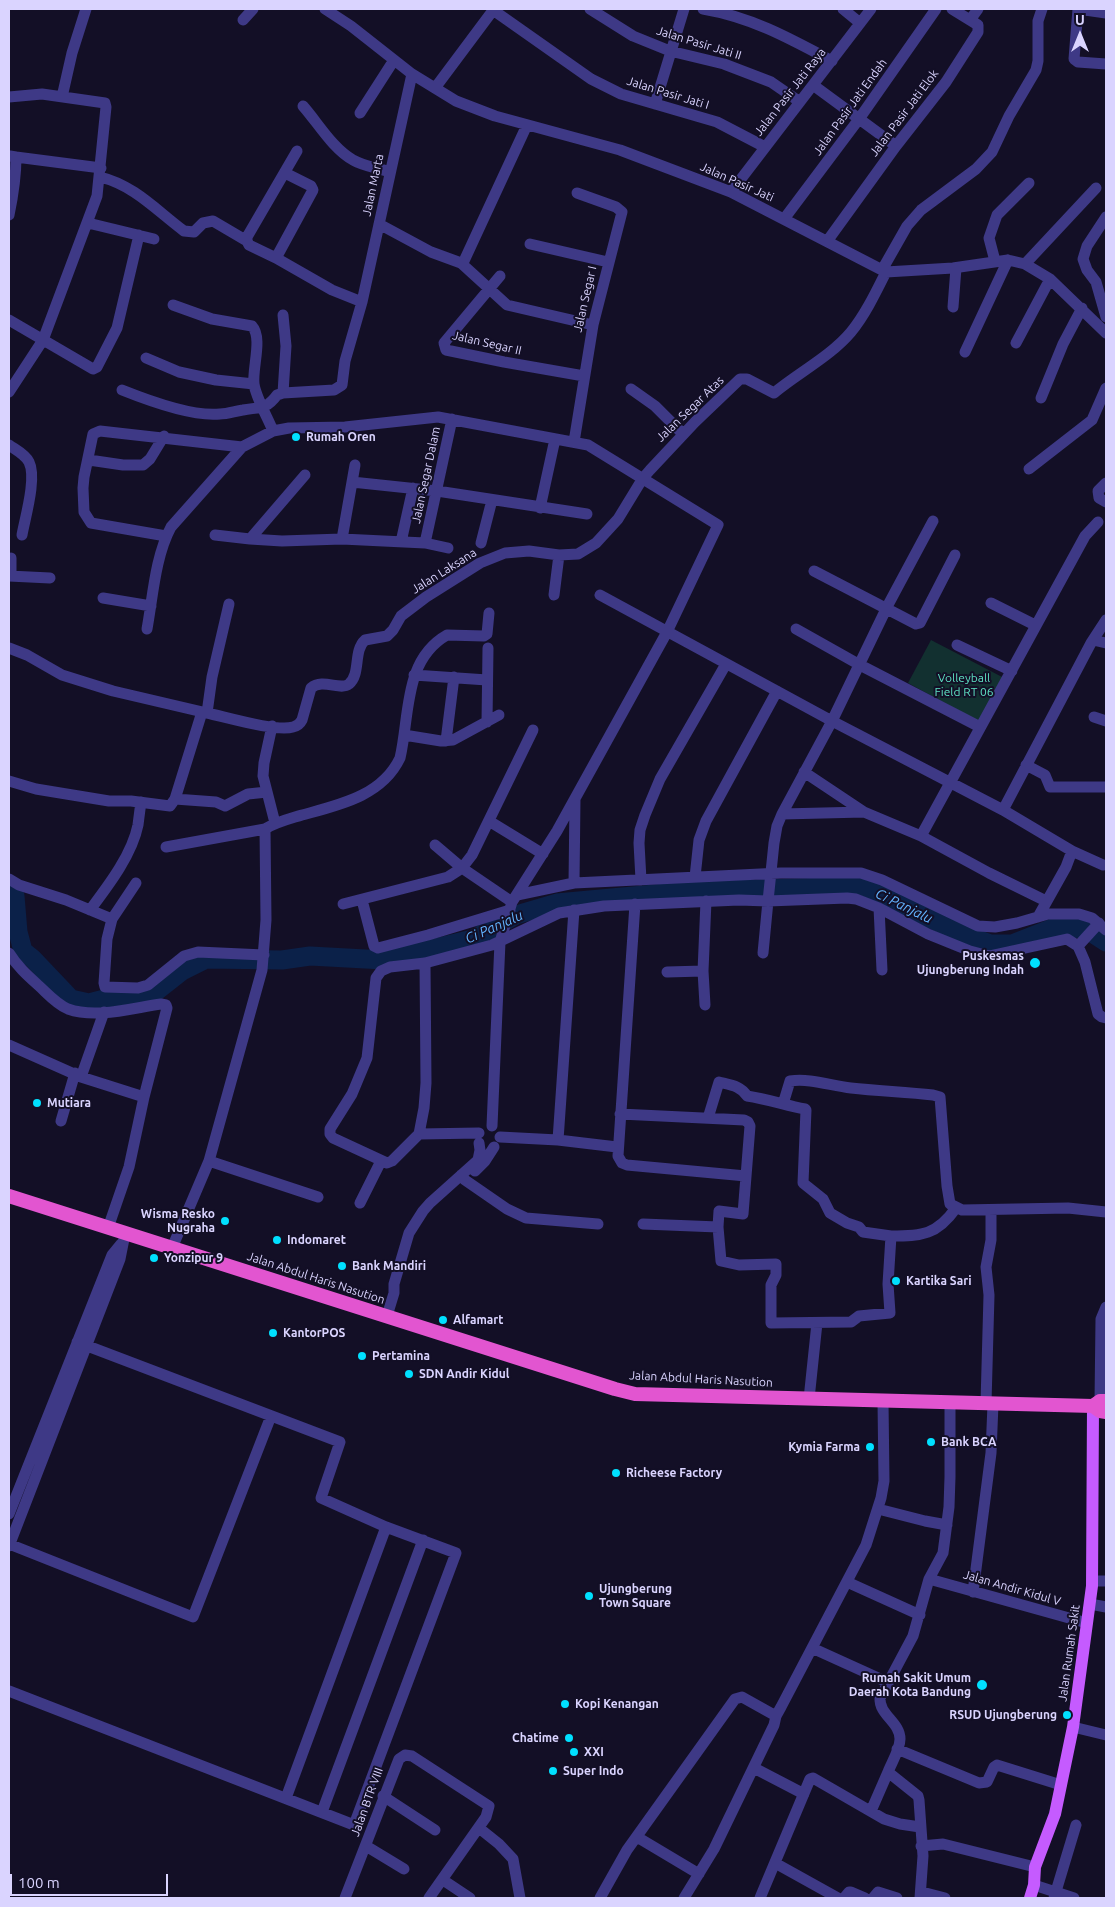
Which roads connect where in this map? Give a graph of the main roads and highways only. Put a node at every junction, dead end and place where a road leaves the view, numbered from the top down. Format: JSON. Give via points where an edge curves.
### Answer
{"nodes":[{"id":1,"x":9,"y":1196,"type":"edge"},
{"id":2,"x":1101,"y":1405,"type":"edge"},
{"id":3,"x":1030,"y":1898,"type":"edge"}],
"edges":[{"from":1,"to":2,"type":"highway","name":"Jalan Abdul Haris Nasution","via":[[108,1228],[123,1238],[172,1248],[635,1394]]},
{"from":2,"to":3,"type":"main road","name":"Jalan Rumah Sakit","via":[[1092,1581],[1073,1727],[1054,1814],[1035,1867]]}]}
